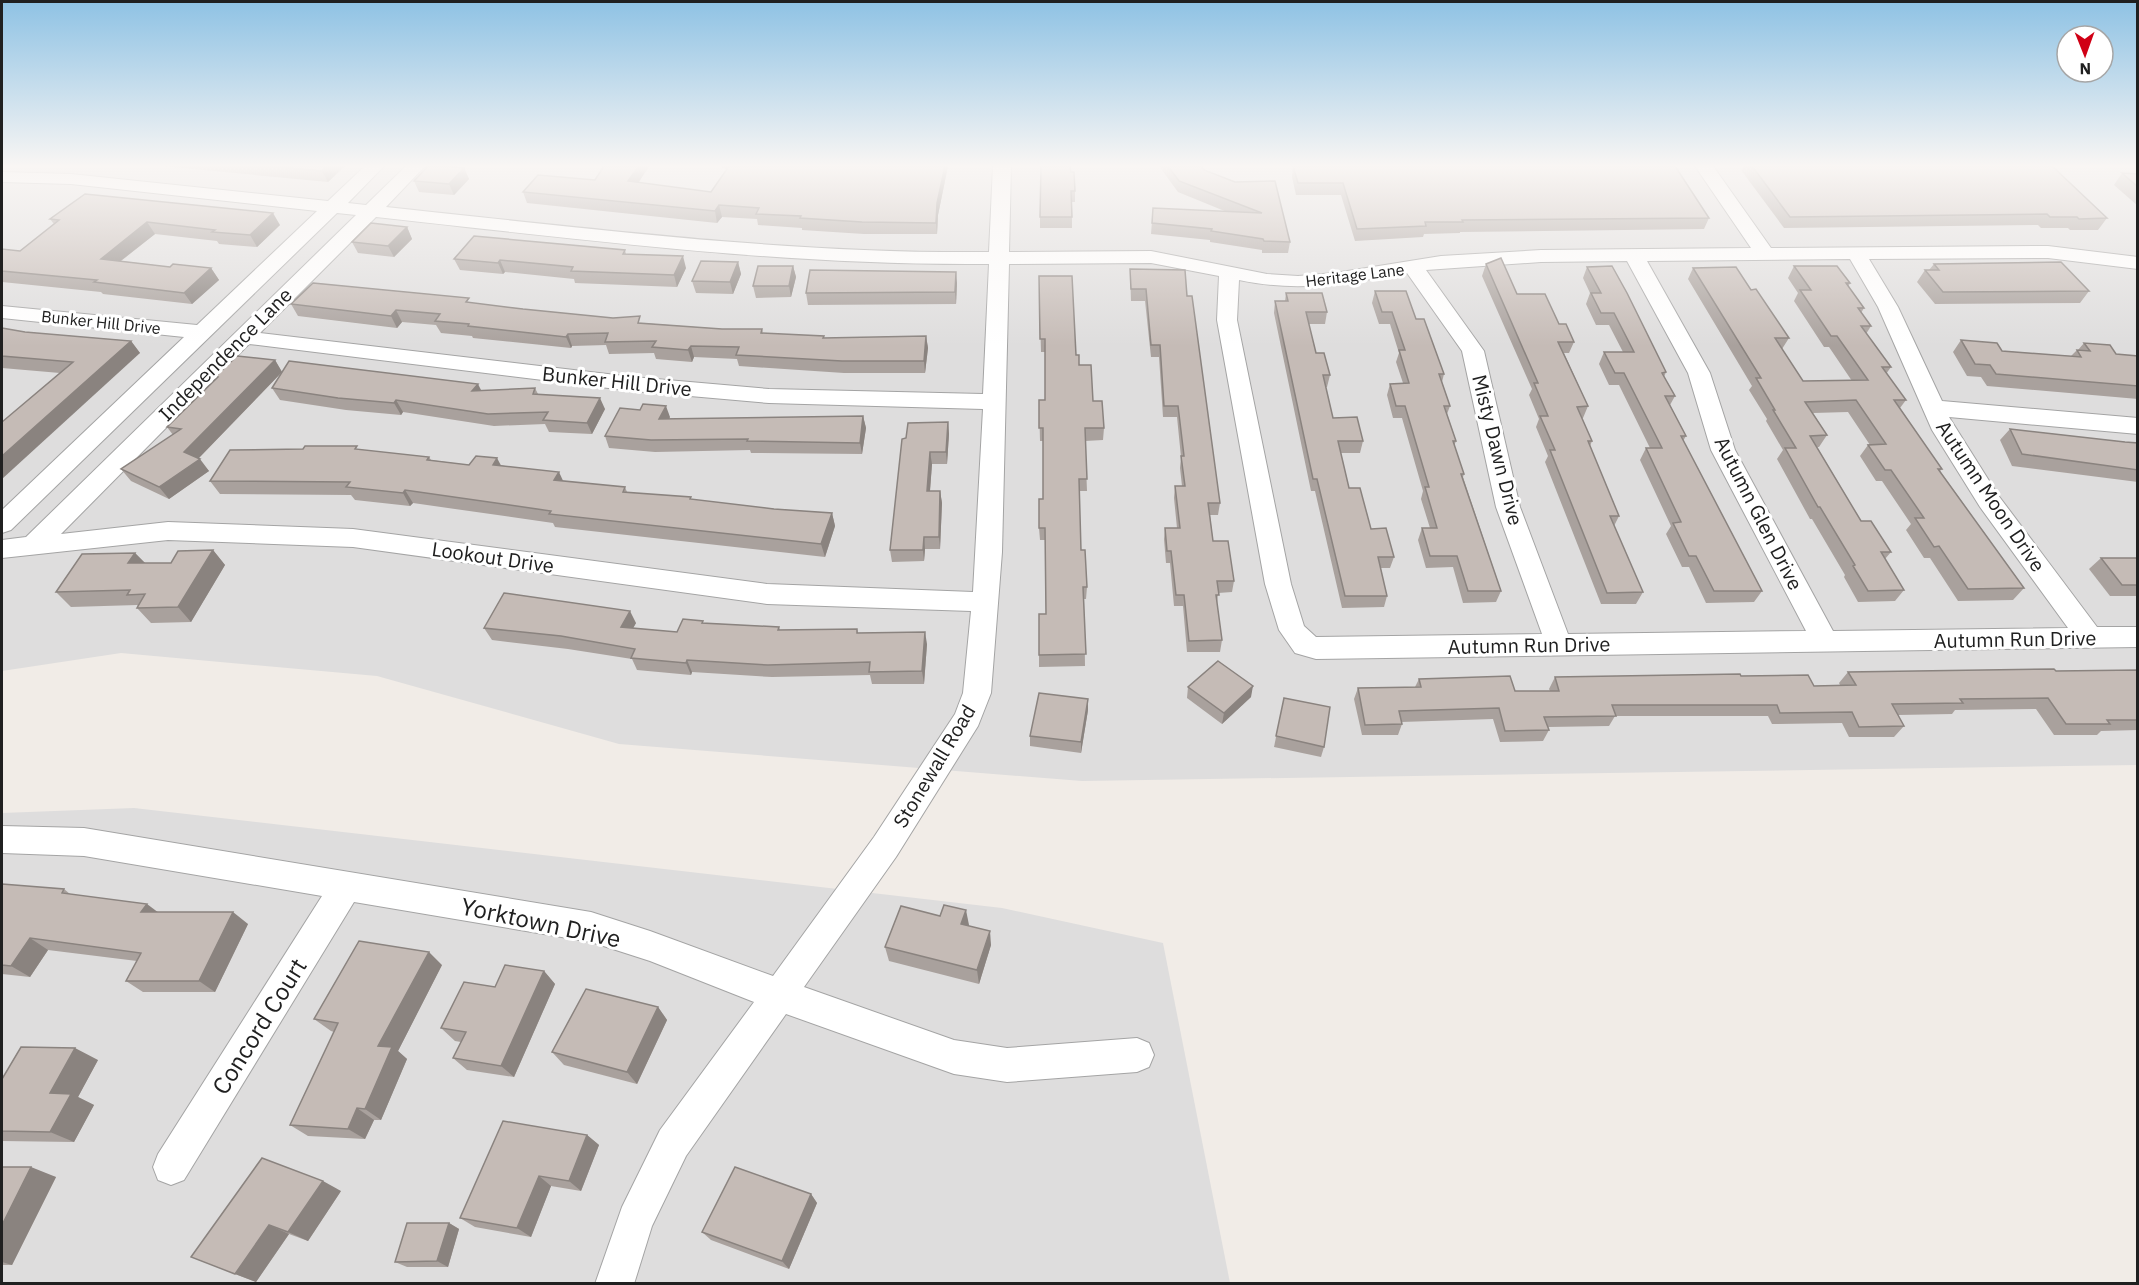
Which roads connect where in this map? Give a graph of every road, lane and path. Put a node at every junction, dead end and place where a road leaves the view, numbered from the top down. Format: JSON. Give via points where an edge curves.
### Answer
{"nodes":[{"id":1,"x":310,"y":226,"type":"edge"},
{"id":2,"x":354,"y":226,"type":"edge"},
{"id":3,"x":517,"y":226,"type":"edge"},
{"id":4,"x":999,"y":226,"type":"edge"},
{"id":5,"x":1745,"y":226,"type":"edge"},
{"id":6,"x":1855,"y":252,"type":"junction"},
{"id":7,"x":1764,"y":253,"type":"junction"},
{"id":8,"x":1633,"y":254,"type":"junction"},
{"id":9,"x":998,"y":259,"type":"junction"},
{"id":10,"x":2138,"y":263,"type":"edge"},
{"id":11,"x":1413,"y":267,"type":"junction"},
{"id":12,"x":1229,"y":274,"type":"junction"},
{"id":13,"x":2,"y":312,"type":"edge"},
{"id":14,"x":201,"y":332,"type":"junction"},
{"id":15,"x":242,"y":338,"type":"junction"},
{"id":16,"x":993,"y":402,"type":"junction"},
{"id":17,"x":1933,"y":408,"type":"junction"},
{"id":18,"x":2138,"y":426,"type":"edge"},
{"id":19,"x":2,"y":524,"type":"edge"},
{"id":20,"x":35,"y":544,"type":"junction"},
{"id":21,"x":2,"y":549,"type":"edge"},
{"id":22,"x":985,"y":602,"type":"junction"},
{"id":23,"x":2138,"y":637,"type":"edge"},
{"id":24,"x":2090,"y":638,"type":"junction"},
{"id":25,"x":1825,"y":641,"type":"junction"},
{"id":26,"x":1559,"y":645,"type":"junction"},
{"id":27,"x":2,"y":839,"type":"edge"},
{"id":28,"x":347,"y":885,"type":"junction"},
{"id":29,"x":779,"y":995,"type":"junction"},
{"id":30,"x":1137,"y":1055,"type":"dead end"},
{"id":31,"x":171,"y":1167,"type":"dead end"},
{"id":32,"x":614,"y":1284,"type":"edge"}],
"edges":[{"from":1,"to":14,"type":"street","name":"Independence Lane"},
{"from":2,"to":15,"type":"street","name":"Independence Lane"},
{"from":3,"to":9,"type":"street","name":"Heritage Lane","via":[[779,252]]},
{"from":4,"to":9,"type":"street","name":"Stonewall Road"},
{"from":5,"to":7,"type":"street"},
{"from":6,"to":7,"type":"street","name":"Heritage Lane"},
{"from":6,"to":10,"type":"street","name":"Heritage Lane","via":[[2048,252]]},
{"from":6,"to":17,"type":"street","name":"Autumn Moon Drive","via":[[1888,307]]},
{"from":7,"to":8,"type":"street","name":"Heritage Lane"},
{"from":8,"to":11,"type":"street","name":"Heritage Lane","via":[[1452,261]]},
{"from":8,"to":25,"type":"street","name":"Autumn Glen Drive","via":[[1699,373],[1723,450]]},
{"from":9,"to":12,"type":"street","name":"Heritage Lane","via":[[1151,257]]},
{"from":9,"to":16,"type":"street","name":"Stonewall Road"},
{"from":11,"to":12,"type":"street","name":"Heritage Lane","via":[[1298,282]]},
{"from":11,"to":26,"type":"street","name":"Misty Dawn Drive","via":[[1473,351],[1508,507]]},
{"from":12,"to":26,"type":"street","name":"Autumn Run Drive","via":[[1227,320],[1243,410],[1278,584],[1298,640],[1316,648]]},
{"from":13,"to":14,"type":"street","name":"Bunker Hill Drive"},
{"from":14,"to":19,"type":"street","name":"Independence Lane"},
{"from":15,"to":16,"type":"street","name":"Bunker Hill Drive","via":[[769,396]]},
{"from":15,"to":20,"type":"street","name":"Independence Lane"},
{"from":16,"to":22,"type":"street","name":"Stonewall Road"},
{"from":17,"to":18,"type":"street"},
{"from":17,"to":24,"type":"street","name":"Autumn Moon Drive","via":[[1989,501]]},
{"from":20,"to":21,"type":"street","name":"Lookout Drive"},
{"from":20,"to":22,"type":"street","name":"Lookout Drive","via":[[168,531],[352,538],[767,594]]},
{"from":22,"to":29,"type":"street","name":"Stonewall Road","via":[[977,693],[968,718],[885,847]]},
{"from":23,"to":24,"type":"street","name":"Autumn Run Drive"},
{"from":24,"to":25,"type":"street","name":"Autumn Run Drive"},
{"from":25,"to":26,"type":"street","name":"Autumn Run Drive"},
{"from":27,"to":28,"type":"street","name":"Yorktown Drive","via":[[84,842]]},
{"from":28,"to":29,"type":"street","name":"Yorktown Drive","via":[[591,927]]},
{"from":28,"to":31,"type":"street","name":"Concord Court"},
{"from":29,"to":30,"type":"street","name":"Yorktown Drive","via":[[954,1057],[1007,1065]]},
{"from":29,"to":32,"type":"street","name":"Stonewall Road","via":[[673,1143],[636,1220]]}]}
